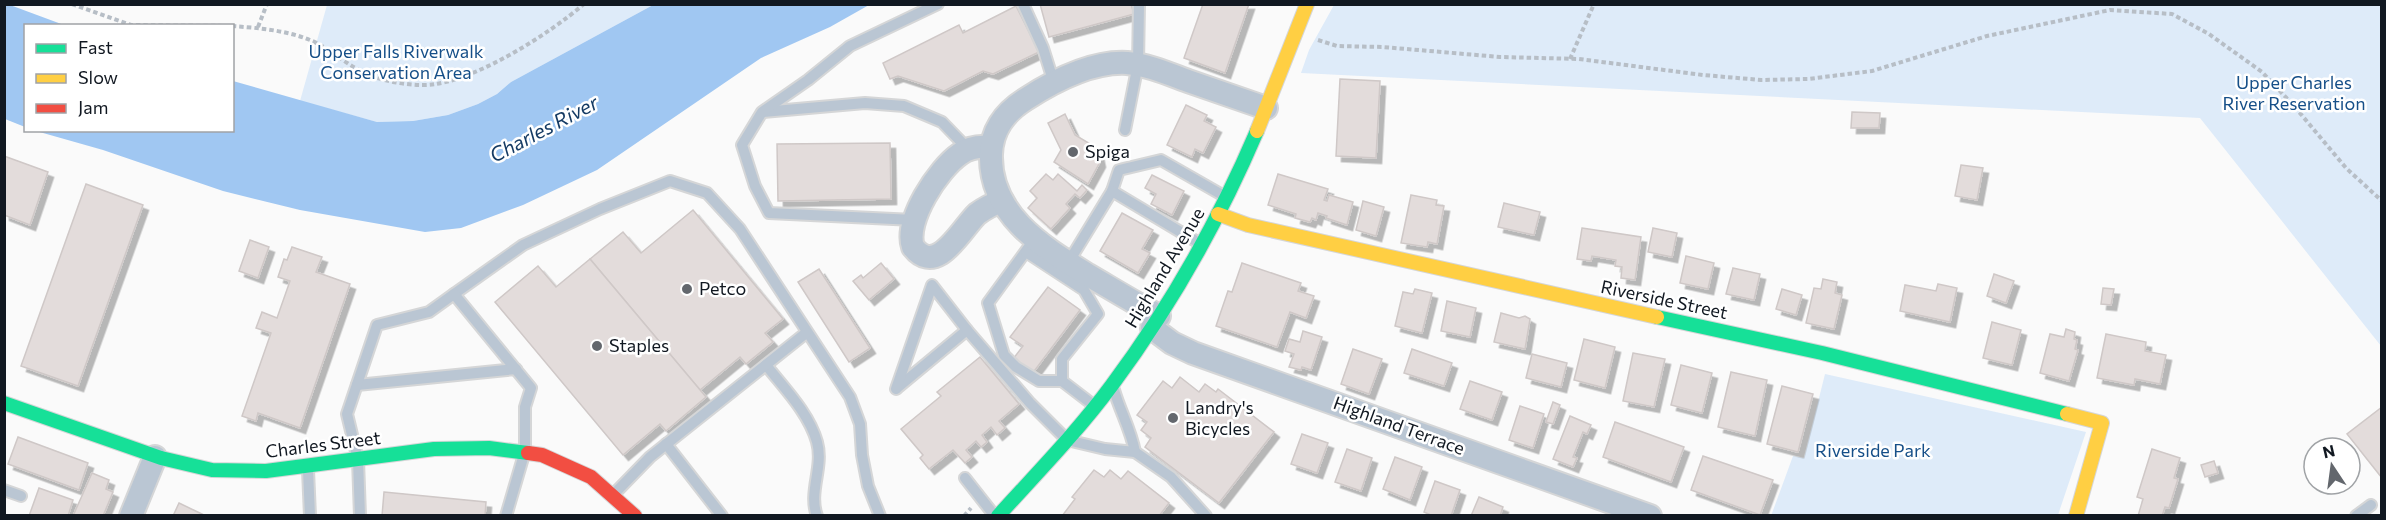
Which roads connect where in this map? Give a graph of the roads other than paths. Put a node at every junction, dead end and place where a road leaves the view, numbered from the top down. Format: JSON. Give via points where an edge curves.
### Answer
{"nodes":[{"id":1,"x":938,"y":4,"type":"edge"},
{"id":2,"x":1023,"y":4,"type":"edge"},
{"id":3,"x":1139,"y":4,"type":"edge"},
{"id":4,"x":1307,"y":4,"type":"edge"},
{"id":5,"x":1137,"y":64,"type":"junction"},
{"id":6,"x":1054,"y":83,"type":"junction"},
{"id":7,"x":1266,"y":108,"type":"junction"},
{"id":8,"x":762,"y":112,"type":"junction"},
{"id":9,"x":1125,"y":130,"type":"dead end"},
{"id":10,"x":991,"y":147,"type":"junction"},
{"id":11,"x":968,"y":149,"type":"junction"},
{"id":12,"x":1112,"y":191,"type":"junction"},
{"id":13,"x":1226,"y":198,"type":"junction"},
{"id":14,"x":1002,"y":201,"type":"junction"},
{"id":15,"x":1218,"y":214,"type":"junction"},
{"id":16,"x":914,"y":220,"type":"junction"},
{"id":17,"x":1202,"y":244,"type":"junction"},
{"id":18,"x":1030,"y":246,"type":"junction"},
{"id":19,"x":1068,"y":263,"type":"junction"},
{"id":20,"x":454,"y":294,"type":"junction"},
{"id":21,"x":1155,"y":322,"type":"junction"},
{"id":22,"x":967,"y":330,"type":"junction"},
{"id":23,"x":809,"y":337,"type":"junction"},
{"id":24,"x":766,"y":365,"type":"junction"},
{"id":25,"x":516,"y":369,"type":"junction"},
{"id":26,"x":1062,"y":381,"type":"junction"},
{"id":27,"x":1112,"y":384,"type":"junction"},
{"id":28,"x":357,"y":385,"type":"junction"},
{"id":29,"x":4,"y":403,"type":"edge"},
{"id":30,"x":1095,"y":406,"type":"junction"},
{"id":31,"x":1067,"y":440,"type":"junction"},
{"id":32,"x":666,"y":444,"type":"junction"},
{"id":33,"x":525,"y":452,"type":"junction"},
{"id":34,"x":1135,"y":452,"type":"junction"},
{"id":35,"x":154,"y":457,"type":"junction"},
{"id":36,"x":358,"y":460,"type":"junction"},
{"id":37,"x":308,"y":466,"type":"junction"},
{"id":38,"x":965,"y":478,"type":"dead end"},
{"id":39,"x":4,"y":490,"type":"edge"},
{"id":40,"x":615,"y":494,"type":"junction"},
{"id":41,"x":21,"y":496,"type":"dead end"},
{"id":42,"x":2372,"y":505,"type":"dead end"},
{"id":43,"x":131,"y":516,"type":"edge"},
{"id":44,"x":310,"y":516,"type":"edge"},
{"id":45,"x":360,"y":516,"type":"edge"},
{"id":46,"x":506,"y":516,"type":"edge"},
{"id":47,"x":635,"y":516,"type":"edge"},
{"id":48,"x":722,"y":516,"type":"edge"},
{"id":49,"x":817,"y":516,"type":"edge"},
{"id":50,"x":880,"y":516,"type":"edge"},
{"id":51,"x":996,"y":516,"type":"edge"},
{"id":52,"x":1206,"y":516,"type":"edge"},
{"id":53,"x":1650,"y":516,"type":"edge"},
{"id":54,"x":2076,"y":516,"type":"edge"},
{"id":55,"x":2356,"y":516,"type":"edge"}],
"edges":[{"from":1,"to":8,"type":"lane","via":[[850,46]]},
{"from":2,"to":6,"type":"lane"},
{"from":3,"to":5,"type":"lane"},
{"from":4,"to":7,"type":"street","name":"Highland Avenue"},
{"from":5,"to":6,"type":"street","via":[[1103,66]]},
{"from":5,"to":7,"type":"street"},
{"from":5,"to":9,"type":"lane"},
{"from":6,"to":10,"type":"street","via":[[1005,115]]},
{"from":7,"to":13,"type":"street","name":"Highland Avenue"},
{"from":8,"to":11,"type":"lane","via":[[866,103],[904,106],[942,122]]},
{"from":8,"to":16,"type":"lane","via":[[742,145],[755,186],[769,213]]},
{"from":10,"to":11,"type":"street"},
{"from":10,"to":14,"type":"street","name":"Highland Terrace","via":[[993,174]]},
{"from":11,"to":16,"type":"street","via":[[943,171]]},
{"from":12,"to":13,"type":"lane","via":[[1119,170],[1161,160]]},
{"from":12,"to":17,"type":"lane"},
{"from":12,"to":19,"type":"lane"},
{"from":13,"to":15,"type":"street","name":"Highland Avenue"},
{"from":14,"to":16,"type":"street","via":[[982,211],[950,247],[937,255],[923,255],[912,247]]},
{"from":14,"to":18,"type":"street","name":"Highland Terrace"},
{"from":15,"to":17,"type":"street","name":"Highland Avenue"},
{"from":15,"to":54,"type":"street","name":"Riverside Street","via":[[1304,238],[1834,355],[2102,423]]},
{"from":17,"to":21,"type":"street","name":"Highland Avenue"},
{"from":18,"to":19,"type":"street","name":"Highland Terrace"},
{"from":18,"to":26,"type":"lane","via":[[1084,290],[1098,314],[1062,359]]},
{"from":18,"to":26,"type":"lane","via":[[988,303],[1004,355],[1039,381]]},
{"from":19,"to":21,"type":"street","name":"Highland Terrace"},
{"from":20,"to":23,"type":"lane","via":[[523,244],[670,181],[707,192],[740,229]]},
{"from":20,"to":25,"type":"lane"},
{"from":20,"to":28,"type":"lane","via":[[429,312],[377,325]]},
{"from":21,"to":27,"type":"street","name":"Highland Avenue"},
{"from":21,"to":53,"type":"street","name":"Highland Terrace","via":[[1172,343],[1193,353]]},
{"from":22,"to":22,"type":"lane","via":[[932,285],[897,388],[958,337]]},
{"from":22,"to":31,"type":"lane"},
{"from":23,"to":24,"type":"lane"},
{"from":23,"to":50,"type":"lane","via":[[850,397],[860,424],[868,486]]},
{"from":24,"to":32,"type":"lane"},
{"from":24,"to":49,"type":"lane","via":[[804,414],[817,443],[818,477],[813,503]]},
{"from":25,"to":28,"type":"lane"},
{"from":25,"to":33,"type":"lane","via":[[531,388],[525,406]]},
{"from":26,"to":30,"type":"lane"},
{"from":27,"to":30,"type":"street","name":"Highland Avenue"},
{"from":27,"to":34,"type":"lane"},
{"from":28,"to":36,"type":"lane","via":[[347,414]]},
{"from":29,"to":35,"type":"street","name":"Charles Street"},
{"from":30,"to":31,"type":"street","name":"Highland Avenue"},
{"from":31,"to":34,"type":"lane"},
{"from":31,"to":51,"type":"street","name":"Highland Avenue"},
{"from":32,"to":40,"type":"lane"},
{"from":32,"to":48,"type":"lane"},
{"from":33,"to":36,"type":"street","name":"Charles Street","via":[[469,446]]},
{"from":33,"to":40,"type":"street","name":"Charles Street","via":[[575,467]]},
{"from":33,"to":46,"type":"lane"},
{"from":34,"to":52,"type":"lane","via":[[1171,477]]},
{"from":35,"to":37,"type":"street","name":"Charles Street","via":[[191,467],[233,471]]},
{"from":35,"to":43,"type":"street"},
{"from":36,"to":37,"type":"street","name":"Charles Street"},
{"from":36,"to":45,"type":"lane"},
{"from":37,"to":44,"type":"lane"},
{"from":38,"to":51,"type":"lane"},
{"from":39,"to":41,"type":"lane"},
{"from":40,"to":47,"type":"street","name":"Charles Street"},
{"from":42,"to":55,"type":"lane"}]}
